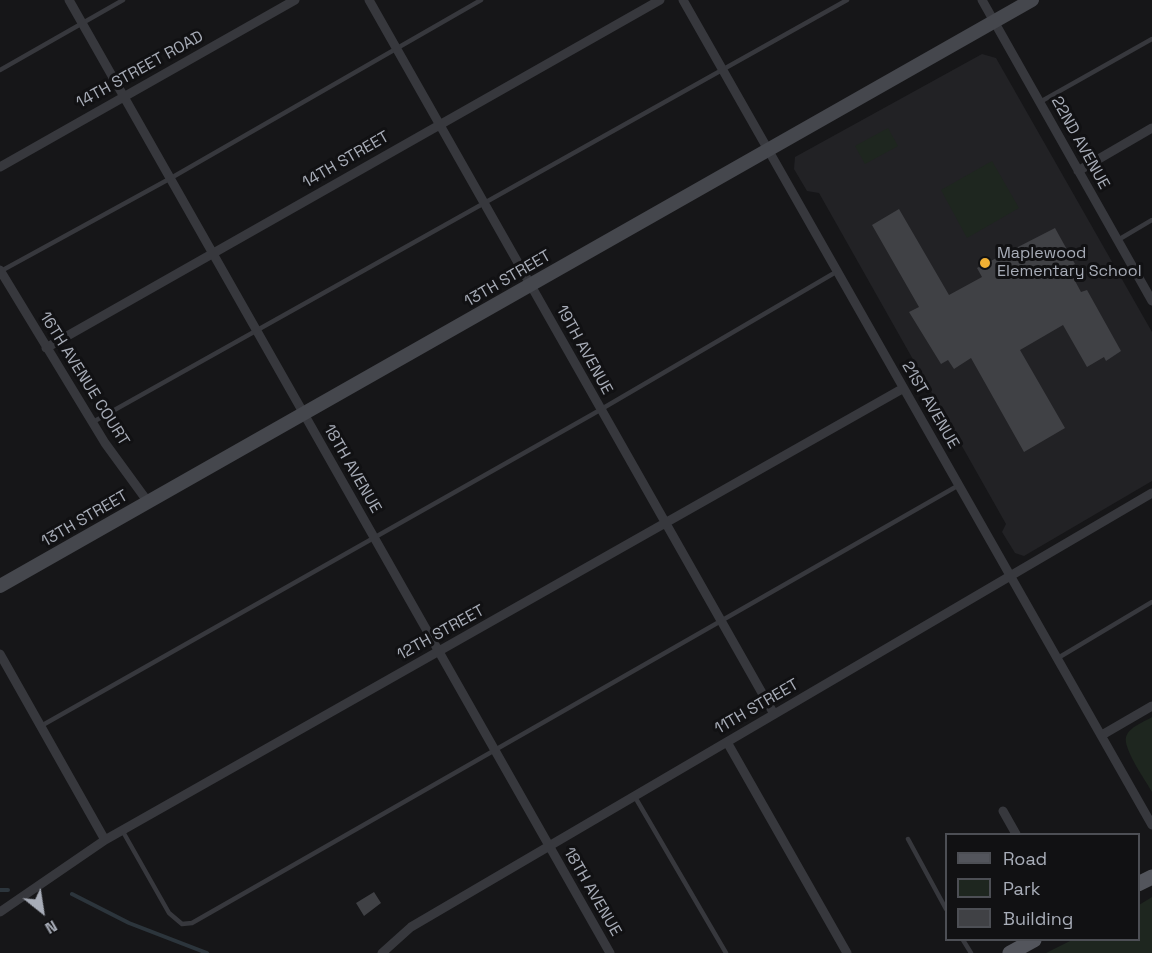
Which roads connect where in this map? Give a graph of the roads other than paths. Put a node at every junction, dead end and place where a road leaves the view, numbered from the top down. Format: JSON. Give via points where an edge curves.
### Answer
{"nodes":[{"id":1,"x":69,"y":0,"type":"edge"},
{"id":2,"x":123,"y":0,"type":"edge"},
{"id":3,"x":295,"y":0,"type":"edge"},
{"id":4,"x":369,"y":0,"type":"edge"},
{"id":5,"x":481,"y":0,"type":"edge"},
{"id":6,"x":660,"y":0,"type":"edge"},
{"id":7,"x":683,"y":0,"type":"edge"},
{"id":8,"x":847,"y":0,"type":"edge"},
{"id":9,"x":982,"y":0,"type":"edge"},
{"id":10,"x":1032,"y":0,"type":"edge"},
{"id":11,"x":994,"y":21,"type":"junction"},
{"id":12,"x":82,"y":23,"type":"junction"},
{"id":13,"x":1152,"y":39,"type":"edge"},
{"id":14,"x":396,"y":48,"type":"junction"},
{"id":15,"x":0,"y":70,"type":"edge"},
{"id":16,"x":722,"y":71,"type":"junction"},
{"id":17,"x":124,"y":96,"type":"junction"},
{"id":18,"x":1040,"y":102,"type":"junction"},
{"id":19,"x":440,"y":124,"type":"junction"},
{"id":20,"x":1152,"y":128,"type":"edge"},
{"id":21,"x":767,"y":150,"type":"junction"},
{"id":22,"x":0,"y":167,"type":"edge"},
{"id":23,"x":1078,"y":171,"type":"junction"},
{"id":24,"x":171,"y":178,"type":"junction"},
{"id":25,"x":484,"y":203,"type":"junction"},
{"id":26,"x":1152,"y":220,"type":"edge"},
{"id":27,"x":1118,"y":240,"type":"junction"},
{"id":28,"x":213,"y":253,"type":"junction"},
{"id":29,"x":0,"y":271,"type":"edge"},
{"id":30,"x":836,"y":272,"type":"junction"},
{"id":31,"x":531,"y":285,"type":"junction"},
{"id":32,"x":1152,"y":301,"type":"edge"},
{"id":33,"x":257,"y":332,"type":"junction"},
{"id":34,"x":46,"y":348,"type":"junction"},
{"id":35,"x":902,"y":389,"type":"junction"},
{"id":36,"x":601,"y":410,"type":"junction"},
{"id":37,"x":303,"y":414,"type":"junction"},
{"id":38,"x":92,"y":423,"type":"junction"},
{"id":39,"x":959,"y":485,"type":"junction"},
{"id":40,"x":1152,"y":493,"type":"edge"},
{"id":41,"x":148,"y":502,"type":"junction"},
{"id":42,"x":665,"y":524,"type":"junction"},
{"id":43,"x":374,"y":538,"type":"junction"},
{"id":44,"x":1011,"y":576,"type":"junction"},
{"id":45,"x":0,"y":586,"type":"edge"},
{"id":46,"x":1152,"y":602,"type":"edge"},
{"id":47,"x":722,"y":622,"type":"junction"},
{"id":48,"x":438,"y":651,"type":"junction"},
{"id":49,"x":0,"y":654,"type":"edge"},
{"id":50,"x":1058,"y":658,"type":"junction"},
{"id":51,"x":1152,"y":706,"type":"edge"},
{"id":52,"x":774,"y":714,"type":"junction"},
{"id":53,"x":41,"y":726,"type":"junction"},
{"id":54,"x":1102,"y":735,"type":"junction"},
{"id":55,"x":727,"y":742,"type":"junction"},
{"id":56,"x":495,"y":752,"type":"junction"},
{"id":57,"x":634,"y":795,"type":"junction"},
{"id":58,"x":1003,"y":811,"type":"dead end"},
{"id":59,"x":1152,"y":825,"type":"edge"},
{"id":60,"x":122,"y":830,"type":"junction"},
{"id":61,"x":1015,"y":833,"type":"edge"},
{"id":62,"x":908,"y":839,"type":"dead end"},
{"id":63,"x":105,"y":840,"type":"junction"},
{"id":64,"x":548,"y":846,"type":"junction"},
{"id":65,"x":944,"y":900,"type":"edge"},
{"id":66,"x":0,"y":912,"type":"edge"},
{"id":67,"x":1031,"y":941,"type":"edge"},
{"id":68,"x":382,"y":953,"type":"edge"},
{"id":69,"x":610,"y":953,"type":"edge"},
{"id":70,"x":726,"y":953,"type":"edge"},
{"id":71,"x":846,"y":953,"type":"edge"},
{"id":72,"x":1010,"y":953,"type":"edge"}],
"edges":[{"from":1,"to":12,"type":"street","name":"18TH AVENUE"},
{"from":2,"to":12,"type":"lane"},
{"from":3,"to":17,"type":"street","name":"14TH STREET ROAD"},
{"from":4,"to":14,"type":"street","name":"19TH AVENUE"},
{"from":5,"to":14,"type":"lane"},
{"from":6,"to":19,"type":"street","name":"14TH STREET"},
{"from":7,"to":16,"type":"street","name":"21ST AVENUE"},
{"from":8,"to":16,"type":"lane"},
{"from":9,"to":11,"type":"street","name":"22ND AVENUE"},
{"from":10,"to":11,"type":"street","name":"13TH STREET"},
{"from":11,"to":18,"type":"street","name":"22ND AVENUE"},
{"from":11,"to":21,"type":"street","name":"13TH STREET"},
{"from":12,"to":15,"type":"lane"},
{"from":12,"to":17,"type":"street","name":"18TH AVENUE"},
{"from":13,"to":18,"type":"lane"},
{"from":14,"to":19,"type":"street","name":"19TH AVENUE"},
{"from":14,"to":24,"type":"lane"},
{"from":16,"to":21,"type":"street","name":"21ST AVENUE"},
{"from":16,"to":25,"type":"lane"},
{"from":17,"to":22,"type":"street","name":"14TH STREET ROAD"},
{"from":17,"to":24,"type":"street","name":"18TH AVENUE"},
{"from":18,"to":23,"type":"street","name":"22ND AVENUE"},
{"from":19,"to":25,"type":"street","name":"19TH AVENUE"},
{"from":19,"to":28,"type":"street","name":"14TH STREET"},
{"from":20,"to":23,"type":"street"},
{"from":21,"to":30,"type":"street","name":"21ST AVENUE"},
{"from":21,"to":31,"type":"street","name":"13TH STREET"},
{"from":23,"to":27,"type":"street","name":"22ND AVENUE"},
{"from":24,"to":28,"type":"street","name":"18TH AVENUE"},
{"from":24,"to":29,"type":"lane"},
{"from":25,"to":31,"type":"street","name":"19TH AVENUE"},
{"from":25,"to":33,"type":"lane"},
{"from":26,"to":27,"type":"lane"},
{"from":27,"to":32,"type":"street","name":"22ND AVENUE"},
{"from":28,"to":33,"type":"street","name":"18TH AVENUE"},
{"from":28,"to":34,"type":"street","name":"14TH STREET"},
{"from":29,"to":34,"type":"street","name":"16TH AVENUE COURT"},
{"from":30,"to":35,"type":"street","name":"21ST AVENUE"},
{"from":30,"to":36,"type":"lane"},
{"from":31,"to":36,"type":"street","name":"19TH AVENUE"},
{"from":31,"to":37,"type":"street","name":"13TH STREET"},
{"from":33,"to":37,"type":"street","name":"18TH AVENUE"},
{"from":33,"to":38,"type":"lane"},
{"from":34,"to":38,"type":"street","name":"16TH AVENUE COURT"},
{"from":35,"to":39,"type":"street","name":"21ST AVENUE"},
{"from":35,"to":42,"type":"street","name":"12TH STREET"},
{"from":36,"to":42,"type":"street","name":"19TH AVENUE"},
{"from":36,"to":43,"type":"lane"},
{"from":37,"to":41,"type":"street","name":"13TH STREET"},
{"from":37,"to":43,"type":"street","name":"18TH AVENUE"},
{"from":38,"to":41,"type":"street","name":"16TH AVENUE COURT"},
{"from":39,"to":44,"type":"street","name":"21ST AVENUE"},
{"from":39,"to":47,"type":"lane"},
{"from":40,"to":44,"type":"street","name":"11TH STREET"},
{"from":41,"to":45,"type":"street","name":"13TH STREET"},
{"from":42,"to":47,"type":"street","name":"19TH AVENUE"},
{"from":42,"to":48,"type":"street","name":"12TH STREET"},
{"from":43,"to":48,"type":"street","name":"18TH AVENUE"},
{"from":43,"to":53,"type":"lane"},
{"from":44,"to":50,"type":"street","name":"21ST AVENUE"},
{"from":44,"to":52,"type":"street","name":"11TH STREET"},
{"from":46,"to":50,"type":"lane"},
{"from":47,"to":52,"type":"street","name":"19TH AVENUE"},
{"from":47,"to":56,"type":"lane"},
{"from":48,"to":56,"type":"street","name":"18TH AVENUE"},
{"from":48,"to":60,"type":"street","name":"12TH STREET"},
{"from":49,"to":53,"type":"street"},
{"from":50,"to":54,"type":"street","name":"21ST AVENUE"},
{"from":51,"to":54,"type":"street"},
{"from":52,"to":55,"type":"street","name":"11TH STREET"},
{"from":53,"to":63,"type":"street"},
{"from":54,"to":59,"type":"street","name":"21ST AVENUE"},
{"from":55,"to":57,"type":"street","name":"11TH STREET"},
{"from":55,"to":71,"type":"street"},
{"from":56,"to":60,"type":"lane","via":[[192,923],[182,924],[169,913]]},
{"from":56,"to":64,"type":"street","name":"18TH AVENUE"},
{"from":57,"to":64,"type":"street","name":"11TH STREET"},
{"from":57,"to":70,"type":"lane"},
{"from":58,"to":61,"type":"street"},
{"from":60,"to":63,"type":"street","name":"12TH STREET"},
{"from":62,"to":65,"type":"lane"},
{"from":63,"to":66,"type":"street","name":"12TH STREET"},
{"from":64,"to":68,"type":"street","name":"11TH STREET","via":[[411,927]]},
{"from":64,"to":69,"type":"street","name":"18TH AVENUE"},
{"from":67,"to":72,"type":"main road"}]}
